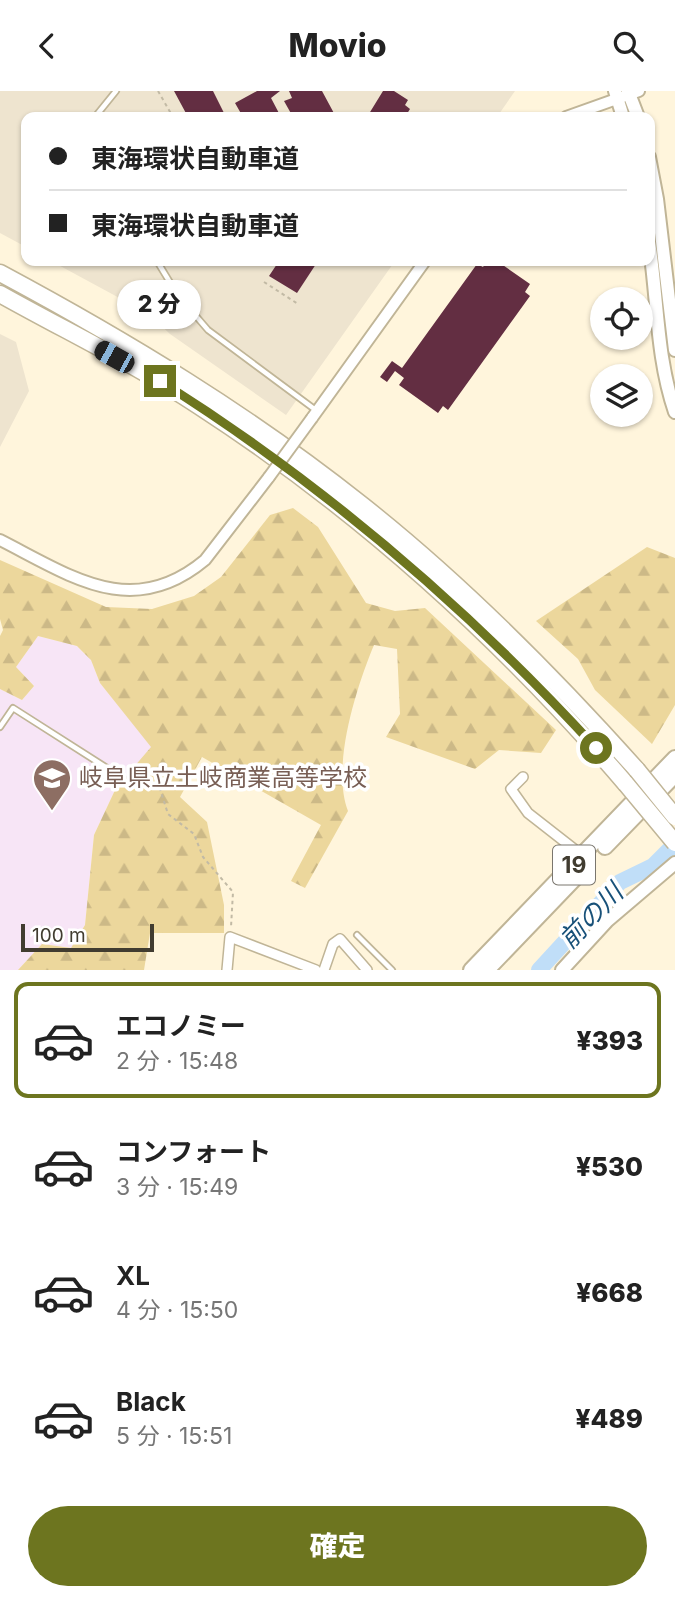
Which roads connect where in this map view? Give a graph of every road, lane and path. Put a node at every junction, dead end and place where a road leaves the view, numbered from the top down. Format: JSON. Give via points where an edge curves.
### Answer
{"nodes":[{"id":1,"x":116,"y":91,"type":"edge"},
{"id":2,"x":158,"y":91,"type":"edge"},
{"id":3,"x":626,"y":93,"type":"edge"},
{"id":4,"x":99,"y":112,"type":"edge"},
{"id":5,"x":170,"y":112,"type":"edge"},
{"id":6,"x":578,"y":112,"type":"edge"},
{"id":7,"x":624,"y":112,"type":"edge"},
{"id":8,"x":636,"y":112,"type":"edge"},
{"id":9,"x":655,"y":188,"type":"edge"},
{"id":10,"x":160,"y":266,"type":"edge"},
{"id":11,"x":421,"y":266,"type":"edge"},
{"id":12,"x":653,"y":266,"type":"edge"},
{"id":13,"x":0,"y":272,"type":"edge"},
{"id":14,"x":264,"y":282,"type":"dead end"},
{"id":15,"x":0,"y":294,"type":"edge"},
{"id":16,"x":298,"y":304,"type":"dead end"},
{"id":17,"x":675,"y":350,"type":"edge"},
{"id":18,"x":669,"y":378,"type":"edge"},
{"id":19,"x":675,"y":412,"type":"edge"},
{"id":20,"x":315,"y":415,"type":"junction"},
{"id":21,"x":0,"y":540,"type":"edge"},
{"id":22,"x":0,"y":727,"type":"edge"},
{"id":23,"x":675,"y":747,"type":"edge"},
{"id":24,"x":675,"y":758,"type":"edge"},
{"id":25,"x":118,"y":775,"type":"joint"},
{"id":26,"x":675,"y":775,"type":"edge"},
{"id":27,"x":523,"y":777,"type":"dead end"},
{"id":28,"x":675,"y":784,"type":"edge"},
{"id":29,"x":641,"y":794,"type":"junction"},
{"id":30,"x":675,"y":817,"type":"edge"},
{"id":31,"x":612,"y":840,"type":"junction"},
{"id":32,"x":675,"y":843,"type":"edge"},
{"id":33,"x":583,"y":856,"type":"junction"},
{"id":34,"x":675,"y":863,"type":"edge"},
{"id":35,"x":357,"y":935,"type":"dead end"},
{"id":36,"x":230,"y":937,"type":"junction"},
{"id":37,"x":327,"y":968,"type":"edge"},
{"id":38,"x":227,"y":970,"type":"edge"},
{"id":39,"x":316,"y":970,"type":"edge"},
{"id":40,"x":367,"y":970,"type":"edge"},
{"id":41,"x":392,"y":970,"type":"edge"},
{"id":42,"x":471,"y":970,"type":"edge"},
{"id":43,"x":487,"y":970,"type":"edge"},
{"id":44,"x":562,"y":970,"type":"edge"}],
"edges":[{"from":1,"to":4,"type":"lane"},
{"from":2,"to":5,"type":"path"},
{"from":3,"to":6,"type":"street"},
{"from":3,"to":7,"type":"main road"},
{"from":3,"to":8,"type":"main road"},
{"from":9,"to":17,"type":"main road"},
{"from":10,"to":20,"type":"lane","via":[[208,330]]},
{"from":11,"to":20,"type":"street"},
{"from":12,"to":18,"type":"main road"},
{"from":13,"to":30,"type":"highway","bridge":true,"via":[[203,390],[363,506],[520,646]]},
{"from":14,"to":16,"type":"path"},
{"from":15,"to":32,"type":"highway","bridge":true,"via":[[160,381],[317,489],[508,655]]},
{"from":18,"to":19,"type":"main road"},
{"from":20,"to":21,"type":"street","bridge":true,"via":[[205,560],[162,585],[128,591],[97,587]]},
{"from":22,"to":25,"type":"lane","via":[[13,708]]},
{"from":23,"to":29,"type":"highway","number":"19"},
{"from":24,"to":29,"type":"highway","number":"19"},
{"from":25,"to":36,"type":"path","via":[[160,789],[168,814],[194,834],[203,857],[233,892]]},
{"from":26,"to":31,"type":"highway","number":"19"},
{"from":27,"to":33,"type":"street","via":[[511,789],[528,813]]},
{"from":28,"to":31,"type":"highway","number":"19","via":[[628,831]]},
{"from":29,"to":33,"type":"highway","number":"19"},
{"from":31,"to":43,"type":"highway","number":"19"},
{"from":33,"to":42,"type":"highway","number":"19"},
{"from":34,"to":44,"type":"main road","via":[[607,921]]},
{"from":35,"to":41,"type":"lane"},
{"from":36,"to":38,"type":"street"},
{"from":36,"to":39,"type":"street"},
{"from":37,"to":40,"type":"street","via":[[333,944],[340,939]]}]}
